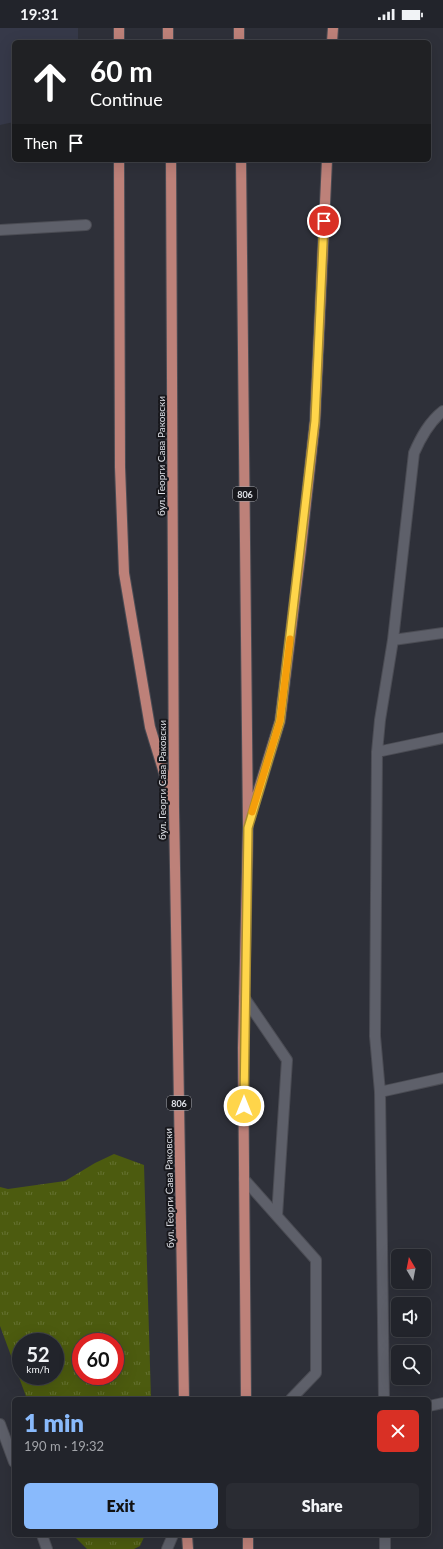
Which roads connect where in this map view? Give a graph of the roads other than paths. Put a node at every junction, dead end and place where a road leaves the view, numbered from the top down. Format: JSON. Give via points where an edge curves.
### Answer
{"nodes":[{"id":1,"x":119,"y":28,"type":"edge"},
{"id":2,"x":168,"y":28,"type":"edge"},
{"id":3,"x":238,"y":28,"type":"edge"},
{"id":4,"x":333,"y":28,"type":"edge"},
{"id":5,"x":119,"y":40,"type":"edge"},
{"id":6,"x":168,"y":40,"type":"edge"},
{"id":7,"x":239,"y":40,"type":"edge"},
{"id":8,"x":332,"y":40,"type":"edge"},
{"id":9,"x":119,"y":162,"type":"edge"},
{"id":10,"x":171,"y":162,"type":"edge"},
{"id":11,"x":241,"y":162,"type":"edge"},
{"id":12,"x":327,"y":162,"type":"edge"},
{"id":13,"x":86,"y":225,"type":"dead end"},
{"id":14,"x":0,"y":230,"type":"edge"},
{"id":15,"x":443,"y":411,"type":"edge"},
{"id":16,"x":443,"y":633,"type":"edge"},
{"id":17,"x":393,"y":640,"type":"junction"},
{"id":18,"x":443,"y":738,"type":"edge"},
{"id":19,"x":377,"y":752,"type":"junction"},
{"id":20,"x":174,"y":808,"type":"junction"},
{"id":21,"x":248,"y":828,"type":"junction"},
{"id":22,"x":244,"y":997,"type":"junction"},
{"id":23,"x":443,"y":1078,"type":"edge"},
{"id":24,"x":380,"y":1092,"type":"junction"},
{"id":25,"x":244,"y":1179,"type":"junction"},
{"id":26,"x":277,"y":1216,"type":"junction"},
{"id":27,"x":184,"y":1397,"type":"edge"},
{"id":28,"x":246,"y":1397,"type":"edge"},
{"id":29,"x":293,"y":1397,"type":"edge"},
{"id":30,"x":384,"y":1397,"type":"edge"},
{"id":31,"x":443,"y":1403,"type":"edge"},
{"id":32,"x":431,"y":1406,"type":"edge"},
{"id":33,"x":0,"y":1424,"type":"edge"},
{"id":34,"x":12,"y":1457,"type":"edge"},
{"id":35,"x":43,"y":1537,"type":"edge"},
{"id":36,"x":171,"y":1537,"type":"edge"},
{"id":37,"x":187,"y":1537,"type":"edge"},
{"id":38,"x":248,"y":1537,"type":"edge"},
{"id":39,"x":385,"y":1537,"type":"edge"},
{"id":40,"x":47,"y":1549,"type":"edge"},
{"id":41,"x":167,"y":1549,"type":"edge"},
{"id":42,"x":188,"y":1549,"type":"edge"},
{"id":43,"x":248,"y":1549,"type":"edge"},
{"id":44,"x":385,"y":1549,"type":"edge"}],
"edges":[{"from":1,"to":5,"type":"main road"},
{"from":2,"to":6,"type":"main road"},
{"from":3,"to":7,"type":"main road"},
{"from":4,"to":8,"type":"main road"},
{"from":9,"to":20,"type":"main road","via":[[120,467],[124,573],[150,728]]},
{"from":10,"to":20,"type":"main road","name":"бул. Георги Сава Раковски","number":"806"},
{"from":11,"to":21,"type":"main road","number":"806"},
{"from":12,"to":21,"type":"main road","via":[[315,421],[300,557],[280,721]]},
{"from":13,"to":14,"type":"street"},
{"from":15,"to":17,"type":"street","via":[[422,435],[414,453]]},
{"from":16,"to":17,"type":"street"},
{"from":17,"to":19,"type":"street"},
{"from":18,"to":19,"type":"street"},
{"from":19,"to":24,"type":"street","via":[[375,1036]]},
{"from":20,"to":27,"type":"main road","name":"бул. Георги Сава Раковски","number":"806"},
{"from":21,"to":22,"type":"main road","number":"806"},
{"from":22,"to":25,"type":"main road","number":"806"},
{"from":22,"to":26,"type":"street","via":[[287,1060]]},
{"from":23,"to":24,"type":"street"},
{"from":24,"to":30,"type":"street"},
{"from":25,"to":26,"type":"street"},
{"from":25,"to":28,"type":"main road","number":"806"},
{"from":26,"to":29,"type":"street","via":[[316,1260],[316,1373]]},
{"from":31,"to":32,"type":"street"},
{"from":33,"to":34,"type":"street"},
{"from":35,"to":40,"type":"street"},
{"from":36,"to":41,"type":"street"},
{"from":37,"to":42,"type":"main road"},
{"from":38,"to":43,"type":"main road"},
{"from":39,"to":44,"type":"street"}]}
